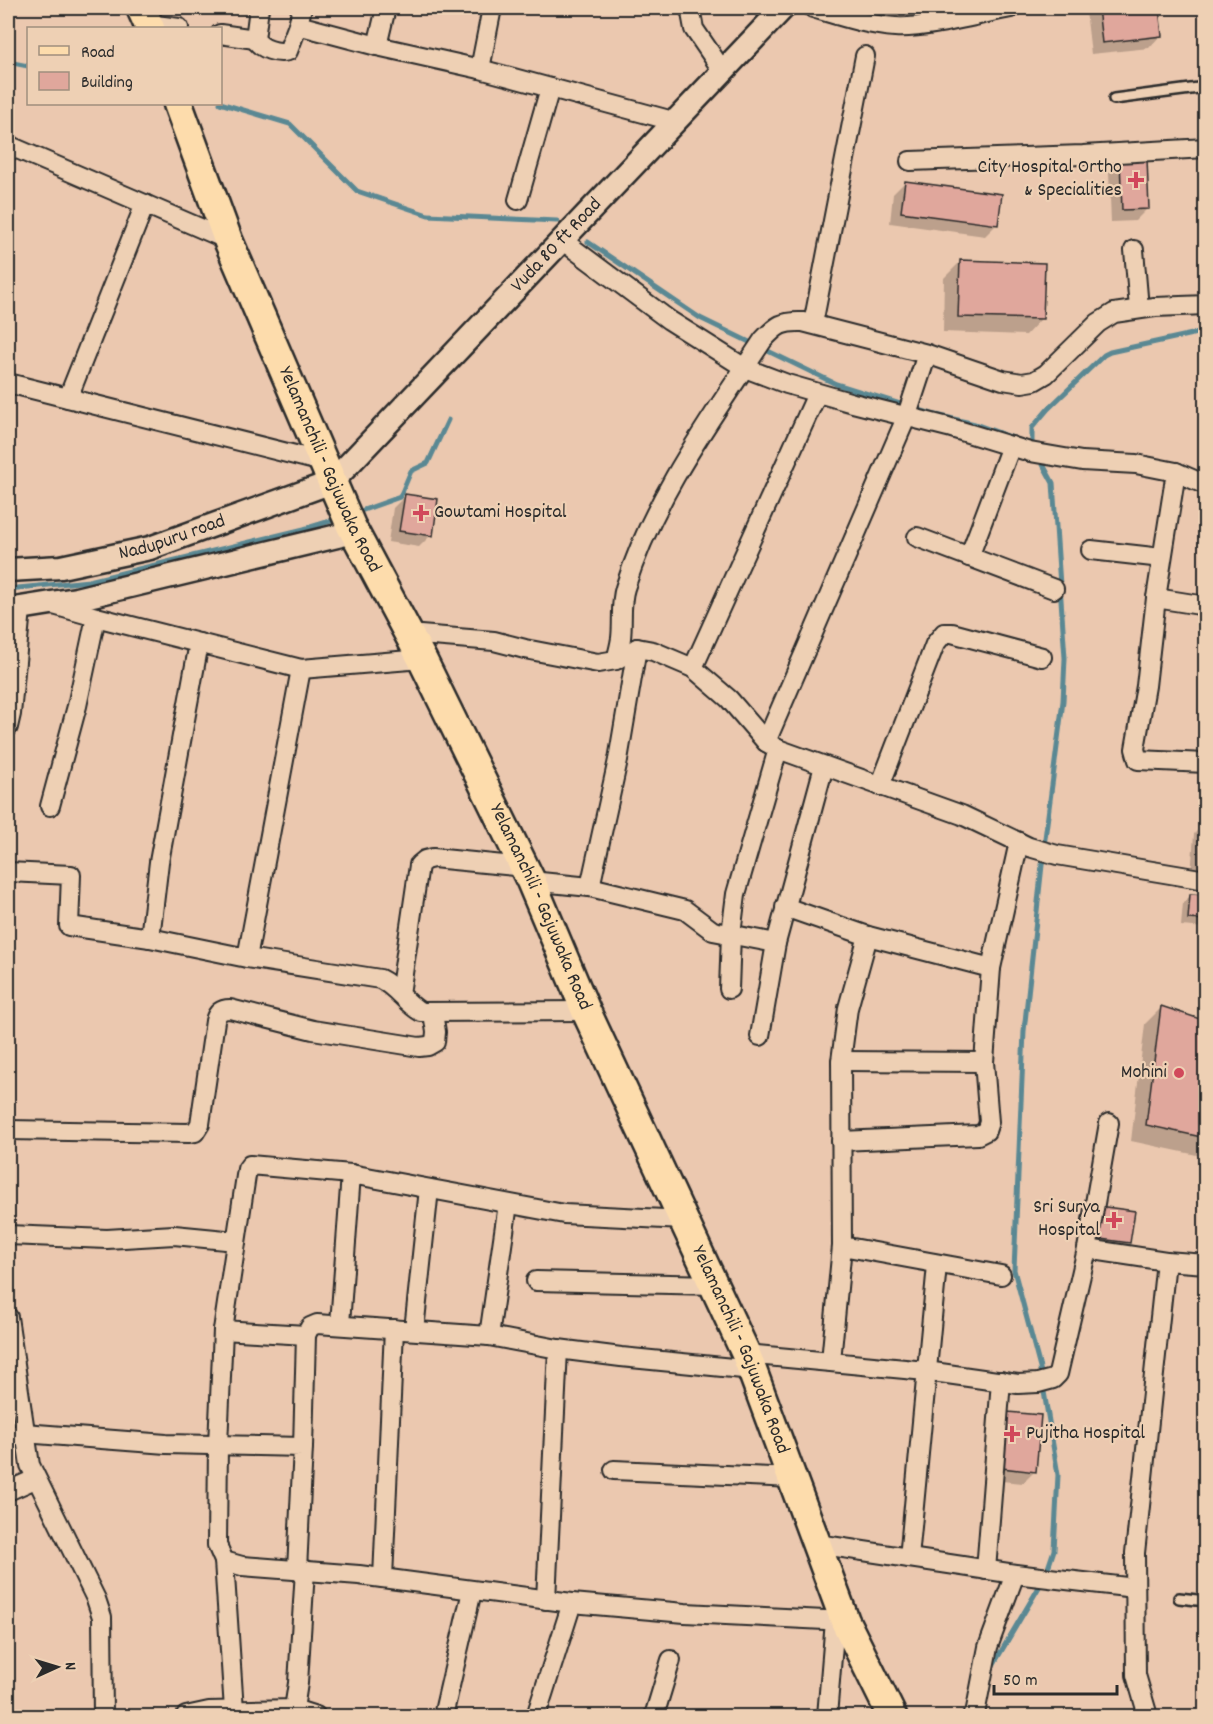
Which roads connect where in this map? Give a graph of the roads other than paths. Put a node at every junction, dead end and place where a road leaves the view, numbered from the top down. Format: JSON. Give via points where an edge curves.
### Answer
{"nodes":[{"id":1,"x":259,"y":8,"type":"edge"},
{"id":2,"x":386,"y":8,"type":"edge"},
{"id":3,"x":492,"y":8,"type":"edge"},
{"id":4,"x":690,"y":8,"type":"edge"},
{"id":5,"x":783,"y":8,"type":"edge"},
{"id":6,"x":813,"y":8,"type":"edge"},
{"id":7,"x":1011,"y":8,"type":"edge"},
{"id":8,"x":300,"y":16,"type":"edge"},
{"id":9,"x":146,"y":20,"type":"edge"},
{"id":10,"x":175,"y":27,"type":"edge"},
{"id":11,"x":222,"y":34,"type":"edge"},
{"id":12,"x":255,"y":39,"type":"junction"},
{"id":13,"x":377,"y":46,"type":"junction"},
{"id":14,"x":865,"y":56,"type":"dead end"},
{"id":15,"x":480,"y":69,"type":"junction"},
{"id":16,"x":722,"y":70,"type":"junction"},
{"id":17,"x":1206,"y":87,"type":"edge"},
{"id":18,"x":550,"y":88,"type":"junction"},
{"id":19,"x":1114,"y":99,"type":"dead end"},
{"id":20,"x":178,"y":105,"type":"edge"},
{"id":21,"x":673,"y":121,"type":"junction"},
{"id":22,"x":8,"y":145,"type":"edge"},
{"id":23,"x":1206,"y":148,"type":"edge"},
{"id":24,"x":910,"y":161,"type":"dead end"},
{"id":25,"x":518,"y":200,"type":"dead end"},
{"id":26,"x":145,"y":204,"type":"junction"},
{"id":27,"x":228,"y":240,"type":"junction"},
{"id":28,"x":562,"y":241,"type":"junction"},
{"id":29,"x":1134,"y":250,"type":"dead end"},
{"id":30,"x":1206,"y":305,"type":"edge"},
{"id":31,"x":1139,"y":309,"type":"junction"},
{"id":32,"x":813,"y":324,"type":"junction"},
{"id":33,"x":927,"y":354,"type":"junction"},
{"id":34,"x":745,"y":368,"type":"junction"},
{"id":35,"x":8,"y":383,"type":"edge"},
{"id":36,"x":817,"y":394,"type":"junction"},
{"id":37,"x":68,"y":398,"type":"junction"},
{"id":38,"x":906,"y":418,"type":"junction"},
{"id":39,"x":1011,"y":446,"type":"junction"},
{"id":40,"x":1176,"y":472,"type":"junction"},
{"id":41,"x":330,"y":478,"type":"junction"},
{"id":42,"x":1206,"y":485,"type":"edge"},
{"id":43,"x":352,"y":529,"type":"junction"},
{"id":44,"x":918,"y":537,"type":"dead end"},
{"id":45,"x":1091,"y":550,"type":"dead end"},
{"id":46,"x":969,"y":557,"type":"junction"},
{"id":47,"x":1162,"y":558,"type":"junction"},
{"id":48,"x":61,"y":567,"type":"junction"},
{"id":49,"x":8,"y":570,"type":"edge"},
{"id":50,"x":1054,"y":589,"type":"dead end"},
{"id":51,"x":1156,"y":598,"type":"junction"},
{"id":52,"x":59,"y":602,"type":"junction"},
{"id":53,"x":1206,"y":606,"type":"edge"},
{"id":54,"x":14,"y":610,"type":"edge"},
{"id":55,"x":96,"y":617,"type":"junction"},
{"id":56,"x":408,"y":634,"type":"junction"},
{"id":57,"x":199,"y":643,"type":"junction"},
{"id":58,"x":637,"y":648,"type":"junction"},
{"id":59,"x":1042,"y":657,"type":"dead end"},
{"id":60,"x":422,"y":659,"type":"junction"},
{"id":61,"x":616,"y":660,"type":"junction"},
{"id":62,"x":693,"y":668,"type":"junction"},
{"id":63,"x":301,"y":669,"type":"junction"},
{"id":64,"x":8,"y":727,"type":"edge"},
{"id":65,"x":772,"y":746,"type":"junction"},
{"id":66,"x":1206,"y":763,"type":"edge"},
{"id":67,"x":824,"y":766,"type":"junction"},
{"id":68,"x":880,"y":786,"type":"junction"},
{"id":69,"x":51,"y":806,"type":"dead end"},
{"id":70,"x":1024,"y":845,"type":"junction"},
{"id":71,"x":8,"y":872,"type":"edge"},
{"id":72,"x":528,"y":874,"type":"junction"},
{"id":73,"x":1206,"y":880,"type":"edge"},
{"id":74,"x":590,"y":887,"type":"junction"},
{"id":75,"x":785,"y":907,"type":"junction"},
{"id":76,"x":731,"y":934,"type":"junction"},
{"id":77,"x":868,"y":936,"type":"junction"},
{"id":78,"x":150,"y":938,"type":"junction"},
{"id":79,"x":776,"y":943,"type":"junction"},
{"id":80,"x":248,"y":958,"type":"junction"},
{"id":81,"x":991,"y":968,"type":"junction"},
{"id":82,"x":729,"y":988,"type":"dead end"},
{"id":83,"x":400,"y":994,"type":"junction"},
{"id":84,"x":586,"y":1011,"type":"junction"},
{"id":85,"x":434,"y":1013,"type":"junction"},
{"id":86,"x":760,"y":1036,"type":"dead end"},
{"id":87,"x":841,"y":1061,"type":"junction"},
{"id":88,"x":984,"y":1062,"type":"junction"},
{"id":89,"x":1109,"y":1123,"type":"dead end"},
{"id":90,"x":8,"y":1130,"type":"edge"},
{"id":91,"x":841,"y":1142,"type":"junction"},
{"id":92,"x":351,"y":1174,"type":"junction"},
{"id":93,"x":429,"y":1189,"type":"junction"},
{"id":94,"x":508,"y":1204,"type":"junction"},
{"id":95,"x":684,"y":1220,"type":"junction"},
{"id":96,"x":8,"y":1235,"type":"edge"},
{"id":97,"x":236,"y":1241,"type":"junction"},
{"id":98,"x":842,"y":1246,"type":"junction"},
{"id":99,"x":1087,"y":1249,"type":"junction"},
{"id":100,"x":1166,"y":1261,"type":"junction"},
{"id":101,"x":1206,"y":1264,"type":"edge"},
{"id":102,"x":937,"y":1265,"type":"junction"},
{"id":103,"x":1001,"y":1275,"type":"dead end"},
{"id":104,"x":537,"y":1281,"type":"dead end"},
{"id":105,"x":715,"y":1285,"type":"junction"},
{"id":106,"x":8,"y":1317,"type":"edge"},
{"id":107,"x":340,"y":1324,"type":"junction"},
{"id":108,"x":394,"y":1329,"type":"junction"},
{"id":109,"x":223,"y":1330,"type":"junction"},
{"id":110,"x":414,"y":1330,"type":"junction"},
{"id":111,"x":306,"y":1335,"type":"junction"},
{"id":112,"x":489,"y":1336,"type":"junction"},
{"id":113,"x":558,"y":1349,"type":"junction"},
{"id":114,"x":831,"y":1361,"type":"junction"},
{"id":115,"x":749,"y":1362,"type":"junction"},
{"id":116,"x":926,"y":1371,"type":"junction"},
{"id":117,"x":1001,"y":1381,"type":"junction"},
{"id":118,"x":16,"y":1435,"type":"edge"},
{"id":119,"x":218,"y":1445,"type":"junction"},
{"id":120,"x":303,"y":1447,"type":"junction"},
{"id":121,"x":614,"y":1470,"type":"dead end"},
{"id":122,"x":792,"y":1478,"type":"junction"},
{"id":123,"x":35,"y":1479,"type":"junction"},
{"id":124,"x":8,"y":1491,"type":"edge"},
{"id":125,"x":817,"y":1544,"type":"junction"},
{"id":126,"x":909,"y":1558,"type":"junction"},
{"id":127,"x":224,"y":1561,"type":"junction"},
{"id":128,"x":301,"y":1570,"type":"junction"},
{"id":129,"x":986,"y":1570,"type":"junction"},
{"id":130,"x":1016,"y":1574,"type":"junction"},
{"id":131,"x":383,"y":1578,"type":"junction"},
{"id":132,"x":1135,"y":1588,"type":"junction"},
{"id":133,"x":472,"y":1591,"type":"junction"},
{"id":134,"x":1179,"y":1598,"type":"dead end"},
{"id":135,"x":546,"y":1599,"type":"junction"},
{"id":136,"x":1206,"y":1601,"type":"edge"},
{"id":137,"x":572,"y":1603,"type":"junction"},
{"id":138,"x":840,"y":1621,"type":"junction"},
{"id":139,"x":671,"y":1660,"type":"dead end"},
{"id":140,"x":294,"y":1709,"type":"junction"},
{"id":141,"x":234,"y":1710,"type":"junction"},
{"id":142,"x":256,"y":1713,"type":"edge"},
{"id":143,"x":104,"y":1716,"type":"edge"},
{"id":144,"x":186,"y":1716,"type":"edge"},
{"id":145,"x":316,"y":1716,"type":"edge"},
{"id":146,"x":443,"y":1716,"type":"edge"},
{"id":147,"x":536,"y":1716,"type":"edge"},
{"id":148,"x":654,"y":1716,"type":"edge"},
{"id":149,"x":827,"y":1716,"type":"edge"},
{"id":150,"x":892,"y":1716,"type":"edge"},
{"id":151,"x":972,"y":1716,"type":"edge"},
{"id":152,"x":1148,"y":1716,"type":"edge"}],
"edges":[{"from":1,"to":12,"type":"street"},
{"from":2,"to":13,"type":"street"},
{"from":3,"to":15,"type":"street"},
{"from":4,"to":16,"type":"street","via":[[694,29]]},
{"from":5,"to":16,"type":"street","name":"Vuda 80 ft Road"},
{"from":6,"to":7,"type":"street","via":[[897,27]]},
{"from":8,"to":12,"type":"street","via":[[290,47],[283,52],[263,47]]},
{"from":8,"to":13,"type":"street"},
{"from":9,"to":10,"type":"street"},
{"from":11,"to":12,"type":"street"},
{"from":13,"to":15,"type":"street"},
{"from":14,"to":32,"type":"street"},
{"from":15,"to":18,"type":"street"},
{"from":16,"to":21,"type":"street","name":"Vuda 80 ft Road"},
{"from":17,"to":19,"type":"lane"},
{"from":18,"to":21,"type":"street"},
{"from":18,"to":25,"type":"street"},
{"from":20,"to":27,"type":"main road","name":"Yelamanchili - Gajuwaka Road"},
{"from":21,"to":28,"type":"street","name":"Vuda 80 ft Road"},
{"from":22,"to":26,"type":"street"},
{"from":23,"to":24,"type":"street"},
{"from":26,"to":27,"type":"street"},
{"from":26,"to":37,"type":"street"},
{"from":27,"to":41,"type":"main road","name":"Yelamanchili - Gajuwaka Road"},
{"from":28,"to":34,"type":"street","via":[[669,320]]},
{"from":28,"to":41,"type":"street","name":"Vuda 80 ft Road"},
{"from":29,"to":31,"type":"street"},
{"from":30,"to":31,"type":"street"},
{"from":31,"to":33,"type":"street","via":[[1114,313],[1098,323],[1060,362],[1034,381],[1002,380]]},
{"from":32,"to":33,"type":"street"},
{"from":32,"to":34,"type":"street","via":[[789,321],[777,326],[763,339]]},
{"from":33,"to":38,"type":"street"},
{"from":34,"to":36,"type":"street"},
{"from":34,"to":61,"type":"street","via":[[669,484],[645,533],[624,590]]},
{"from":35,"to":37,"type":"street"},
{"from":36,"to":38,"type":"street"},
{"from":36,"to":62,"type":"street"},
{"from":37,"to":41,"type":"street"},
{"from":38,"to":39,"type":"street"},
{"from":38,"to":65,"type":"street"},
{"from":39,"to":40,"type":"street","via":[[1082,461],[1136,464]]},
{"from":39,"to":46,"type":"street"},
{"from":40,"to":42,"type":"street"},
{"from":40,"to":47,"type":"street"},
{"from":41,"to":43,"type":"main road","name":"Yelamanchili - Gajuwaka Road"},
{"from":41,"to":48,"type":"street","name":"Nadupuru road","via":[[150,548]]},
{"from":43,"to":52,"type":"street"},
{"from":43,"to":56,"type":"main road","name":"Yelamanchili - Gajuwaka Road"},
{"from":44,"to":46,"type":"street"},
{"from":45,"to":47,"type":"street"},
{"from":46,"to":50,"type":"street"},
{"from":47,"to":51,"type":"street"},
{"from":48,"to":49,"type":"street","name":"Nadupuru road"},
{"from":48,"to":52,"type":"street"},
{"from":51,"to":53,"type":"street"},
{"from":51,"to":66,"type":"street","via":[[1135,749],[1138,760]]},
{"from":52,"to":54,"type":"street"},
{"from":52,"to":55,"type":"street"},
{"from":54,"to":64,"type":"street"},
{"from":55,"to":57,"type":"street"},
{"from":55,"to":69,"type":"street"},
{"from":56,"to":60,"type":"main road","name":"Yelamanchili - Gajuwaka Road"},
{"from":56,"to":61,"type":"street","via":[[494,641],[598,663]]},
{"from":57,"to":63,"type":"street"},
{"from":57,"to":78,"type":"street","via":[[159,862]]},
{"from":58,"to":61,"type":"street"},
{"from":58,"to":62,"type":"street"},
{"from":58,"to":74,"type":"street"},
{"from":59,"to":68,"type":"street","via":[[944,633],[935,644]]},
{"from":60,"to":63,"type":"street"},
{"from":60,"to":72,"type":"main road","name":"Yelamanchili - Gajuwaka Road"},
{"from":62,"to":65,"type":"street","via":[[729,699]]},
{"from":63,"to":80,"type":"street"},
{"from":65,"to":67,"type":"street"},
{"from":65,"to":76,"type":"street","via":[[739,882]]},
{"from":67,"to":68,"type":"street"},
{"from":67,"to":75,"type":"street"},
{"from":68,"to":70,"type":"street","via":[[962,815]]},
{"from":70,"to":73,"type":"street","via":[[1057,855]]},
{"from":70,"to":81,"type":"street"},
{"from":71,"to":78,"type":"street","via":[[71,875],[69,926]]},
{"from":72,"to":74,"type":"street"},
{"from":72,"to":83,"type":"street","via":[[433,858],[419,865]]},
{"from":72,"to":84,"type":"main road","name":"Yelamanchili - Gajuwaka Road"},
{"from":74,"to":76,"type":"street","via":[[685,910],[713,931]]},
{"from":75,"to":77,"type":"street"},
{"from":75,"to":79,"type":"street"},
{"from":76,"to":79,"type":"street"},
{"from":76,"to":82,"type":"street"},
{"from":77,"to":81,"type":"street"},
{"from":77,"to":87,"type":"street","via":[[848,1008]]},
{"from":78,"to":80,"type":"street"},
{"from":79,"to":86,"type":"street"},
{"from":80,"to":83,"type":"street","via":[[380,979]]},
{"from":81,"to":88,"type":"street"},
{"from":83,"to":85,"type":"street","via":[[421,1012]]},
{"from":84,"to":85,"type":"street"},
{"from":84,"to":95,"type":"main road","name":"Yelamanchili - Gajuwaka Road"},
{"from":85,"to":90,"type":"street","via":[[435,1042],[419,1047],[313,1030],[222,1009],[215,1021],[200,1124],[195,1132]]},
{"from":87,"to":88,"type":"street"},
{"from":87,"to":91,"type":"street"},
{"from":88,"to":91,"type":"street","via":[[989,1122],[986,1131],[978,1135]]},
{"from":89,"to":99,"type":"street"},
{"from":91,"to":98,"type":"street"},
{"from":92,"to":93,"type":"street"},
{"from":92,"to":97,"type":"street","via":[[250,1165]]},
{"from":92,"to":107,"type":"street"},
{"from":93,"to":94,"type":"street"},
{"from":93,"to":110,"type":"street"},
{"from":94,"to":95,"type":"street","via":[[564,1214]]},
{"from":94,"to":112,"type":"street"},
{"from":95,"to":105,"type":"main road","name":"Yelamanchili - Gajuwaka Road"},
{"from":96,"to":97,"type":"street","via":[[107,1239],[174,1234]]},
{"from":97,"to":109,"type":"street"},
{"from":98,"to":102,"type":"street"},
{"from":98,"to":114,"type":"street"},
{"from":99,"to":100,"type":"street"},
{"from":99,"to":117,"type":"street","via":[[1058,1374],[1046,1381]]},
{"from":100,"to":101,"type":"street"},
{"from":100,"to":132,"type":"street","via":[[1135,1553]]},
{"from":102,"to":103,"type":"street"},
{"from":102,"to":116,"type":"street"},
{"from":104,"to":105,"type":"street"},
{"from":105,"to":115,"type":"main road","name":"Yelamanchili - Gajuwaka Road"},
{"from":106,"to":118,"type":"street"},
{"from":107,"to":108,"type":"street"},
{"from":107,"to":111,"type":"street","via":[[317,1324]]},
{"from":108,"to":110,"type":"street"},
{"from":108,"to":131,"type":"street"},
{"from":109,"to":111,"type":"street"},
{"from":109,"to":119,"type":"street"},
{"from":110,"to":112,"type":"street"},
{"from":111,"to":120,"type":"street"},
{"from":112,"to":113,"type":"street"},
{"from":113,"to":115,"type":"street","via":[[621,1358]]},
{"from":113,"to":135,"type":"street"},
{"from":114,"to":115,"type":"street"},
{"from":114,"to":116,"type":"street"},
{"from":115,"to":122,"type":"main road","name":"Yelamanchili - Gajuwaka Road"},
{"from":116,"to":117,"type":"street"},
{"from":116,"to":126,"type":"street"},
{"from":117,"to":129,"type":"street"},
{"from":118,"to":119,"type":"street"},
{"from":118,"to":123,"type":"street"},
{"from":119,"to":120,"type":"street"},
{"from":119,"to":127,"type":"street","via":[[217,1545]]},
{"from":120,"to":128,"type":"street"},
{"from":121,"to":122,"type":"street"},
{"from":122,"to":125,"type":"main road","name":"Yelamanchili - Gajuwaka Road"},
{"from":123,"to":124,"type":"street"},
{"from":123,"to":143,"type":"street","via":[[102,1617]]},
{"from":125,"to":126,"type":"street"},
{"from":125,"to":138,"type":"main road","name":"Yelamanchili - Gajuwaka Road"},
{"from":126,"to":129,"type":"street"},
{"from":127,"to":128,"type":"street"},
{"from":127,"to":141,"type":"street"},
{"from":128,"to":131,"type":"street"},
{"from":128,"to":140,"type":"street"},
{"from":129,"to":130,"type":"street"},
{"from":130,"to":132,"type":"street"},
{"from":130,"to":151,"type":"street","via":[[988,1647]]},
{"from":131,"to":133,"type":"street"},
{"from":132,"to":152,"type":"street","via":[[1136,1676]]},
{"from":133,"to":135,"type":"street"},
{"from":133,"to":146,"type":"street"},
{"from":134,"to":136,"type":"lane"},
{"from":135,"to":137,"type":"street"},
{"from":137,"to":138,"type":"street"},
{"from":137,"to":147,"type":"street"},
{"from":138,"to":149,"type":"street"},
{"from":138,"to":150,"type":"main road","name":"Yelamanchili - Gajuwaka Road"},
{"from":139,"to":148,"type":"street"},
{"from":140,"to":142,"type":"street"},
{"from":140,"to":145,"type":"street"},
{"from":141,"to":142,"type":"street"},
{"from":141,"to":144,"type":"street"}]}
